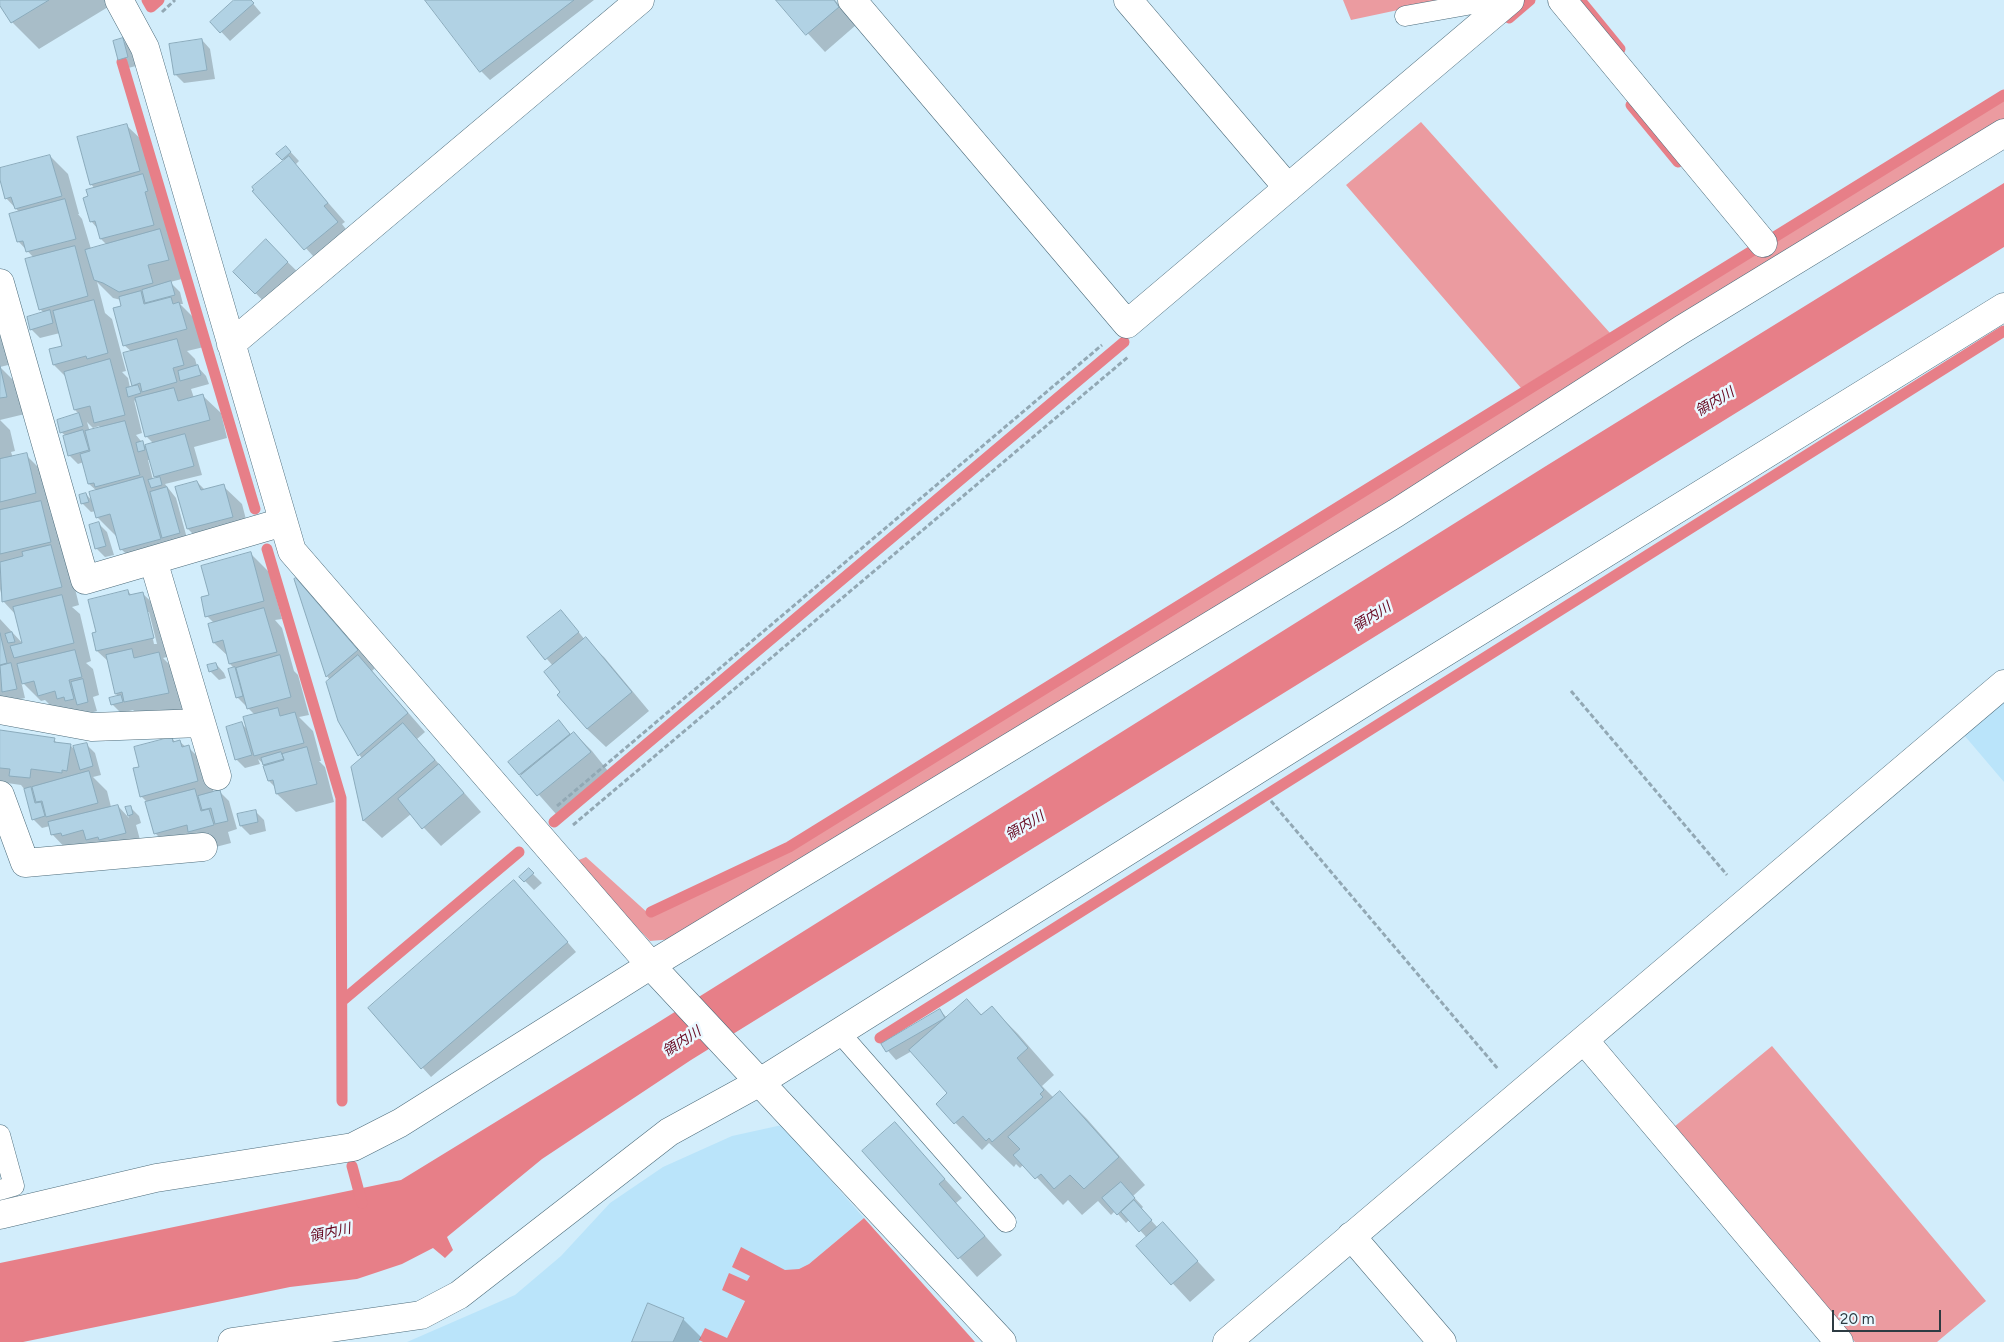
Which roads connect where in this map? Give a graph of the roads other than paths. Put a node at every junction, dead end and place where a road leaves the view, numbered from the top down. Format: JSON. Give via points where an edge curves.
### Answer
{"nodes":[{"id":1,"x":119,"y":0,"type":"edge"},
{"id":2,"x":640,"y":0,"type":"edge"},
{"id":3,"x":852,"y":0,"type":"edge"},
{"id":4,"x":1128,"y":0,"type":"edge"},
{"id":5,"x":1494,"y":0,"type":"edge"},
{"id":6,"x":1510,"y":0,"type":"edge"},
{"id":7,"x":1562,"y":0,"type":"edge"},
{"id":8,"x":1405,"y":16,"type":"dead end"},
{"id":9,"x":2004,"y":133,"type":"edge"},
{"id":10,"x":1288,"y":188,"type":"junction"},
{"id":11,"x":1762,"y":243,"type":"dead end"},
{"id":12,"x":0,"y":283,"type":"edge"},
{"id":13,"x":2004,"y":307,"type":"edge"},
{"id":14,"x":231,"y":344,"type":"junction"},
{"id":15,"x":283,"y":522,"type":"junction"},
{"id":16,"x":153,"y":560,"type":"junction"},
{"id":17,"x":2004,"y":684,"type":"edge"},
{"id":18,"x":0,"y":710,"type":"edge"},
{"id":19,"x":201,"y":723,"type":"junction"},
{"id":20,"x":217,"y":776,"type":"dead end"},
{"id":21,"x":0,"y":795,"type":"edge"},
{"id":22,"x":203,"y":847,"type":"dead end"},
{"id":23,"x":653,"y":968,"type":"junction"},
{"id":24,"x":839,"y":1032,"type":"junction"},
{"id":25,"x":1584,"y":1040,"type":"junction"},
{"id":26,"x":756,"y":1077,"type":"junction"},
{"id":27,"x":0,"y":1135,"type":"edge"},
{"id":28,"x":0,"y":1190,"type":"edge"},
{"id":29,"x":0,"y":1215,"type":"edge"},
{"id":30,"x":1006,"y":1222,"type":"dead end"},
{"id":31,"x":1351,"y":1236,"type":"junction"},
{"id":32,"x":372,"y":1332,"type":"edge"},
{"id":33,"x":232,"y":1342,"type":"edge"},
{"id":34,"x":1002,"y":1342,"type":"edge"},
{"id":35,"x":1227,"y":1342,"type":"edge"},
{"id":36,"x":1442,"y":1342,"type":"edge"},
{"id":37,"x":1840,"y":1342,"type":"edge"}],
"edges":[{"from":1,"to":14,"type":"street","via":[[145,48]]},
{"from":2,"to":14,"type":"street"},
{"from":3,"to":10,"type":"street","via":[[1127,324]]},
{"from":4,"to":10,"type":"street"},
{"from":5,"to":8,"type":"lane"},
{"from":6,"to":10,"type":"street"},
{"from":7,"to":11,"type":"street"},
{"from":9,"to":23,"type":"street","via":[[1681,330],[1396,513]]},
{"from":12,"to":16,"type":"street","via":[[85,580]]},
{"from":13,"to":24,"type":"street","via":[[1431,660]]},
{"from":14,"to":15,"type":"street"},
{"from":15,"to":16,"type":"street"},
{"from":15,"to":23,"type":"street","via":[[292,551]]},
{"from":16,"to":19,"type":"street"},
{"from":17,"to":25,"type":"street"},
{"from":18,"to":19,"type":"street","via":[[92,727]]},
{"from":19,"to":20,"type":"street"},
{"from":21,"to":22,"type":"street","via":[[25,863]]},
{"from":23,"to":26,"type":"street"},
{"from":23,"to":29,"type":"street","via":[[400,1123],[353,1147],[156,1178]]},
{"from":24,"to":26,"type":"street"},
{"from":24,"to":30,"type":"lane"},
{"from":25,"to":31,"type":"street"},
{"from":25,"to":37,"type":"street"},
{"from":26,"to":32,"type":"street","via":[[669,1132],[459,1295],[421,1314]]},
{"from":26,"to":34,"type":"street"},
{"from":27,"to":28,"type":"lane","via":[[14,1186]]},
{"from":31,"to":35,"type":"street"},
{"from":31,"to":36,"type":"street"},
{"from":32,"to":33,"type":"street"}]}
